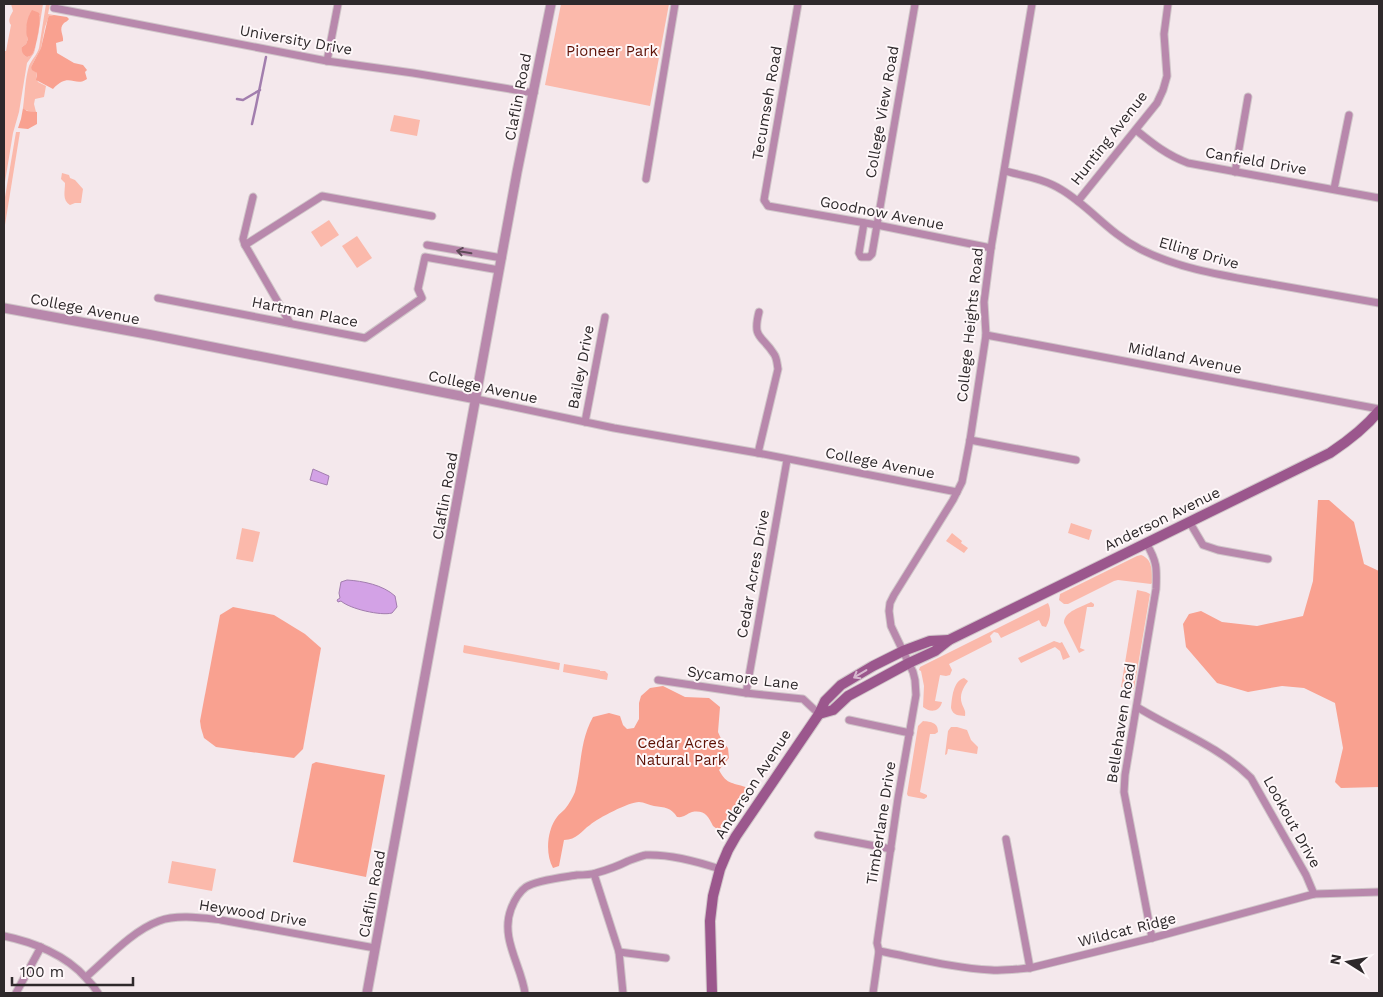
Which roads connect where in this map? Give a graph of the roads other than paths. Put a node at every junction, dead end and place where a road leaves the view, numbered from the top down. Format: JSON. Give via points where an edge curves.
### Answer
{"nodes":[{"id":1,"x":338,"y":4,"type":"edge"},
{"id":2,"x":551,"y":4,"type":"edge"},
{"id":3,"x":675,"y":4,"type":"edge"},
{"id":4,"x":798,"y":4,"type":"edge"},
{"id":5,"x":915,"y":4,"type":"edge"},
{"id":6,"x":1032,"y":4,"type":"edge"},
{"id":7,"x":1168,"y":4,"type":"edge"},
{"id":8,"x":54,"y":8,"type":"dead end"},
{"id":9,"x":327,"y":61,"type":"junction"},
{"id":10,"x":534,"y":93,"type":"junction"},
{"id":11,"x":1248,"y":97,"type":"dead end"},
{"id":12,"x":1349,"y":116,"type":"dead end"},
{"id":13,"x":1136,"y":130,"type":"junction"},
{"id":14,"x":1005,"y":171,"type":"junction"},
{"id":15,"x":1235,"y":172,"type":"junction"},
{"id":16,"x":646,"y":179,"type":"dead end"},
{"id":17,"x":1334,"y":189,"type":"junction"},
{"id":18,"x":252,"y":197,"type":"dead end"},
{"id":19,"x":1379,"y":198,"type":"edge"},
{"id":20,"x":1078,"y":201,"type":"junction"},
{"id":21,"x":768,"y":206,"type":"joint"},
{"id":22,"x":432,"y":216,"type":"dead end"},
{"id":23,"x":864,"y":223,"type":"junction"},
{"id":24,"x":877,"y":225,"type":"junction"},
{"id":25,"x":245,"y":245,"type":"junction"},
{"id":26,"x":427,"y":245,"type":"dead end"},
{"id":27,"x":991,"y":248,"type":"junction"},
{"id":28,"x":502,"y":258,"type":"junction"},
{"id":29,"x":499,"y":270,"type":"junction"},
{"id":30,"x":158,"y":298,"type":"dead end"},
{"id":31,"x":1379,"y":304,"type":"edge"},
{"id":32,"x":4,"y":308,"type":"edge"},
{"id":33,"x":759,"y":312,"type":"dead end"},
{"id":34,"x":605,"y":317,"type":"dead end"},
{"id":35,"x":290,"y":323,"type":"junction"},
{"id":36,"x":986,"y":334,"type":"junction"},
{"id":37,"x":476,"y":399,"type":"junction"},
{"id":38,"x":1379,"y":410,"type":"edge"},
{"id":39,"x":585,"y":422,"type":"junction"},
{"id":40,"x":970,"y":440,"type":"junction"},
{"id":41,"x":758,"y":453,"type":"junction"},
{"id":42,"x":787,"y":460,"type":"junction"},
{"id":43,"x":1076,"y":460,"type":"dead end"},
{"id":44,"x":957,"y":492,"type":"junction"},
{"id":45,"x":1190,"y":522,"type":"junction"},
{"id":46,"x":1146,"y":543,"type":"junction"},
{"id":47,"x":1268,"y":559,"type":"dead end"},
{"id":48,"x":906,"y":657,"type":"junction"},
{"id":49,"x":658,"y":680,"type":"dead end"},
{"id":50,"x":746,"y":693,"type":"junction"},
{"id":51,"x":1137,"y":707,"type":"junction"},
{"id":52,"x":819,"y":714,"type":"junction"},
{"id":53,"x":849,"y":720,"type":"dead end"},
{"id":54,"x":910,"y":733,"type":"junction"},
{"id":55,"x":818,"y":835,"type":"dead end"},
{"id":56,"x":1006,"y":839,"type":"dead end"},
{"id":57,"x":891,"y":849,"type":"junction"},
{"id":58,"x":720,"y":869,"type":"junction"},
{"id":59,"x":594,"y":874,"type":"junction"},
{"id":60,"x":1379,"y":892,"type":"edge"},
{"id":61,"x":1314,"y":894,"type":"junction"},
{"id":62,"x":4,"y":936,"type":"edge"},
{"id":63,"x":1152,"y":938,"type":"junction"},
{"id":64,"x":41,"y":947,"type":"junction"},
{"id":65,"x":376,"y":948,"type":"junction"},
{"id":66,"x":879,"y":951,"type":"junction"},
{"id":67,"x":619,"y":952,"type":"junction"},
{"id":68,"x":666,"y":958,"type":"dead end"},
{"id":69,"x":1030,"y":968,"type":"junction"},
{"id":70,"x":86,"y":977,"type":"junction"},
{"id":71,"x":16,"y":993,"type":"edge"},
{"id":72,"x":98,"y":993,"type":"edge"},
{"id":73,"x":368,"y":993,"type":"edge"},
{"id":74,"x":525,"y":993,"type":"edge"},
{"id":75,"x":623,"y":993,"type":"edge"},
{"id":76,"x":712,"y":993,"type":"edge"},
{"id":77,"x":873,"y":993,"type":"edge"}],
"edges":[{"from":1,"to":9,"type":"street"},
{"from":2,"to":10,"type":"street","name":"Claflin Road"},
{"from":3,"to":16,"type":"street"},
{"from":4,"to":21,"type":"street","name":"Tecumseh Road","via":[[764,200]]},
{"from":5,"to":24,"type":"street","name":"College View Road"},
{"from":6,"to":14,"type":"street","name":"College Heights Road"},
{"from":7,"to":13,"type":"street","name":"Hunting Avenue","via":[[1164,34],[1167,76],[1158,103]]},
{"from":8,"to":9,"type":"street","name":"University Drive"},
{"from":9,"to":10,"type":"street","name":"University Drive"},
{"from":10,"to":28,"type":"street","name":"Claflin Road"},
{"from":11,"to":15,"type":"street"},
{"from":12,"to":17,"type":"street"},
{"from":13,"to":15,"type":"street","name":"Canfield Drive","via":[[1173,157]]},
{"from":13,"to":20,"type":"street","name":"Hunting Avenue"},
{"from":14,"to":20,"type":"street","name":"Elling Drive","via":[[1045,182]]},
{"from":14,"to":27,"type":"street","name":"College Heights Road"},
{"from":15,"to":17,"type":"street","name":"Canfield Drive"},
{"from":17,"to":19,"type":"street","name":"Canfield Drive"},
{"from":18,"to":25,"type":"street","via":[[242,237]]},
{"from":20,"to":31,"type":"street","name":"Elling Drive","via":[[1116,235],[1141,250],[1177,264]]},
{"from":21,"to":23,"type":"street","name":"Goodnow Avenue"},
{"from":22,"to":25,"type":"street","via":[[322,196]]},
{"from":23,"to":24,"type":"street","name":"Goodnow Avenue"},
{"from":23,"to":24,"type":"street","name":"College View Road","via":[[858,251],[864,258],[871,256]]},
{"from":24,"to":27,"type":"street","name":"Goodnow Avenue"},
{"from":25,"to":35,"type":"street"},
{"from":28,"to":26,"type":"street","one_way":true},
{"from":27,"to":36,"type":"street","name":"College Heights Road","via":[[984,302]]},
{"from":28,"to":29,"type":"street","name":"Claflin Road"},
{"from":29,"to":35,"type":"street","name":"Hartman Place","via":[[425,257],[418,289],[422,298],[365,338]]},
{"from":29,"to":37,"type":"street","name":"Claflin Road"},
{"from":30,"to":35,"type":"street","name":"Hartman Place"},
{"from":32,"to":37,"type":"street","name":"College Avenue"},
{"from":33,"to":41,"type":"street","via":[[756,326],[760,338],[775,355],[778,369]]},
{"from":34,"to":39,"type":"street","name":"Bailey Drive"},
{"from":36,"to":38,"type":"street","name":"Midland Avenue"},
{"from":36,"to":40,"type":"street","name":"College Heights Road"},
{"from":37,"to":39,"type":"street","name":"College Avenue"},
{"from":37,"to":65,"type":"street","name":"Claflin Road"},
{"from":38,"to":45,"type":"main road","name":"Anderson Avenue","via":[[1368,424],[1330,453]]},
{"from":39,"to":41,"type":"street","name":"College Avenue"},
{"from":40,"to":43,"type":"street"},
{"from":40,"to":44,"type":"street","name":"College Heights Road"},
{"from":41,"to":42,"type":"street","name":"College Avenue"},
{"from":42,"to":44,"type":"street","name":"College Avenue"},
{"from":42,"to":50,"type":"street","name":"Cedar Acres Drive"},
{"from":44,"to":48,"type":"street","name":"College Heights Road","via":[[890,603],[891,626]]},
{"from":45,"to":46,"type":"main road","name":"Anderson Avenue"},
{"from":45,"to":47,"type":"street","via":[[1203,545]]},
{"from":46,"to":48,"type":"main road","name":"Anderson Avenue","via":[[949,640],[935,651]]},
{"from":46,"to":51,"type":"street","name":"Bellehaven Road","via":[[1157,566],[1156,589]]},
{"from":48,"to":52,"type":"main road","name":"Anderson Avenue","via":[[848,696],[833,710]]},
{"from":48,"to":54,"type":"street","name":"Timberlane Drive","via":[[915,680],[916,695]]},
{"from":49,"to":50,"type":"street","name":"Sycamore Lane"},
{"from":50,"to":52,"type":"street","name":"Sycamore Lane","via":[[802,699]]},
{"from":51,"to":61,"type":"street","name":"Lookout Drive","via":[[1223,755],[1251,778]]},
{"from":51,"to":63,"type":"street","name":"Bellehaven Road","via":[[1124,792]]},
{"from":52,"to":58,"type":"main road","name":"Anderson Avenue","via":[[736,836]]},
{"from":53,"to":54,"type":"street"},
{"from":54,"to":57,"type":"street","name":"Timberlane Drive"},
{"from":55,"to":57,"type":"street"},
{"from":56,"to":69,"type":"street"},
{"from":57,"to":66,"type":"street","name":"Timberlane Drive","via":[[877,943]]},
{"from":58,"to":59,"type":"street","via":[[696,861],[644,855]]},
{"from":58,"to":76,"type":"main road","name":"Anderson Avenue","via":[[710,921]]},
{"from":59,"to":67,"type":"street"},
{"from":59,"to":74,"type":"street","via":[[542,881],[527,886],[518,895],[509,915],[508,927],[510,949]]},
{"from":60,"to":61,"type":"street","name":"Wildcat Ridge"},
{"from":61,"to":63,"type":"street","name":"Wildcat Ridge"},
{"from":62,"to":64,"type":"street"},
{"from":63,"to":69,"type":"street","name":"Wildcat Ridge"},
{"from":64,"to":70,"type":"street"},
{"from":64,"to":71,"type":"street"},
{"from":65,"to":70,"type":"street","name":"Heywood Drive","via":[[221,920],[174,918],[160,920],[132,936]]},
{"from":65,"to":73,"type":"street","name":"Claflin Road"},
{"from":66,"to":69,"type":"street","name":"Wildcat Ridge","via":[[992,970]]},
{"from":66,"to":77,"type":"street","name":"Timberlane Drive"},
{"from":67,"to":68,"type":"street"},
{"from":67,"to":75,"type":"street"},
{"from":70,"to":72,"type":"street"}]}
